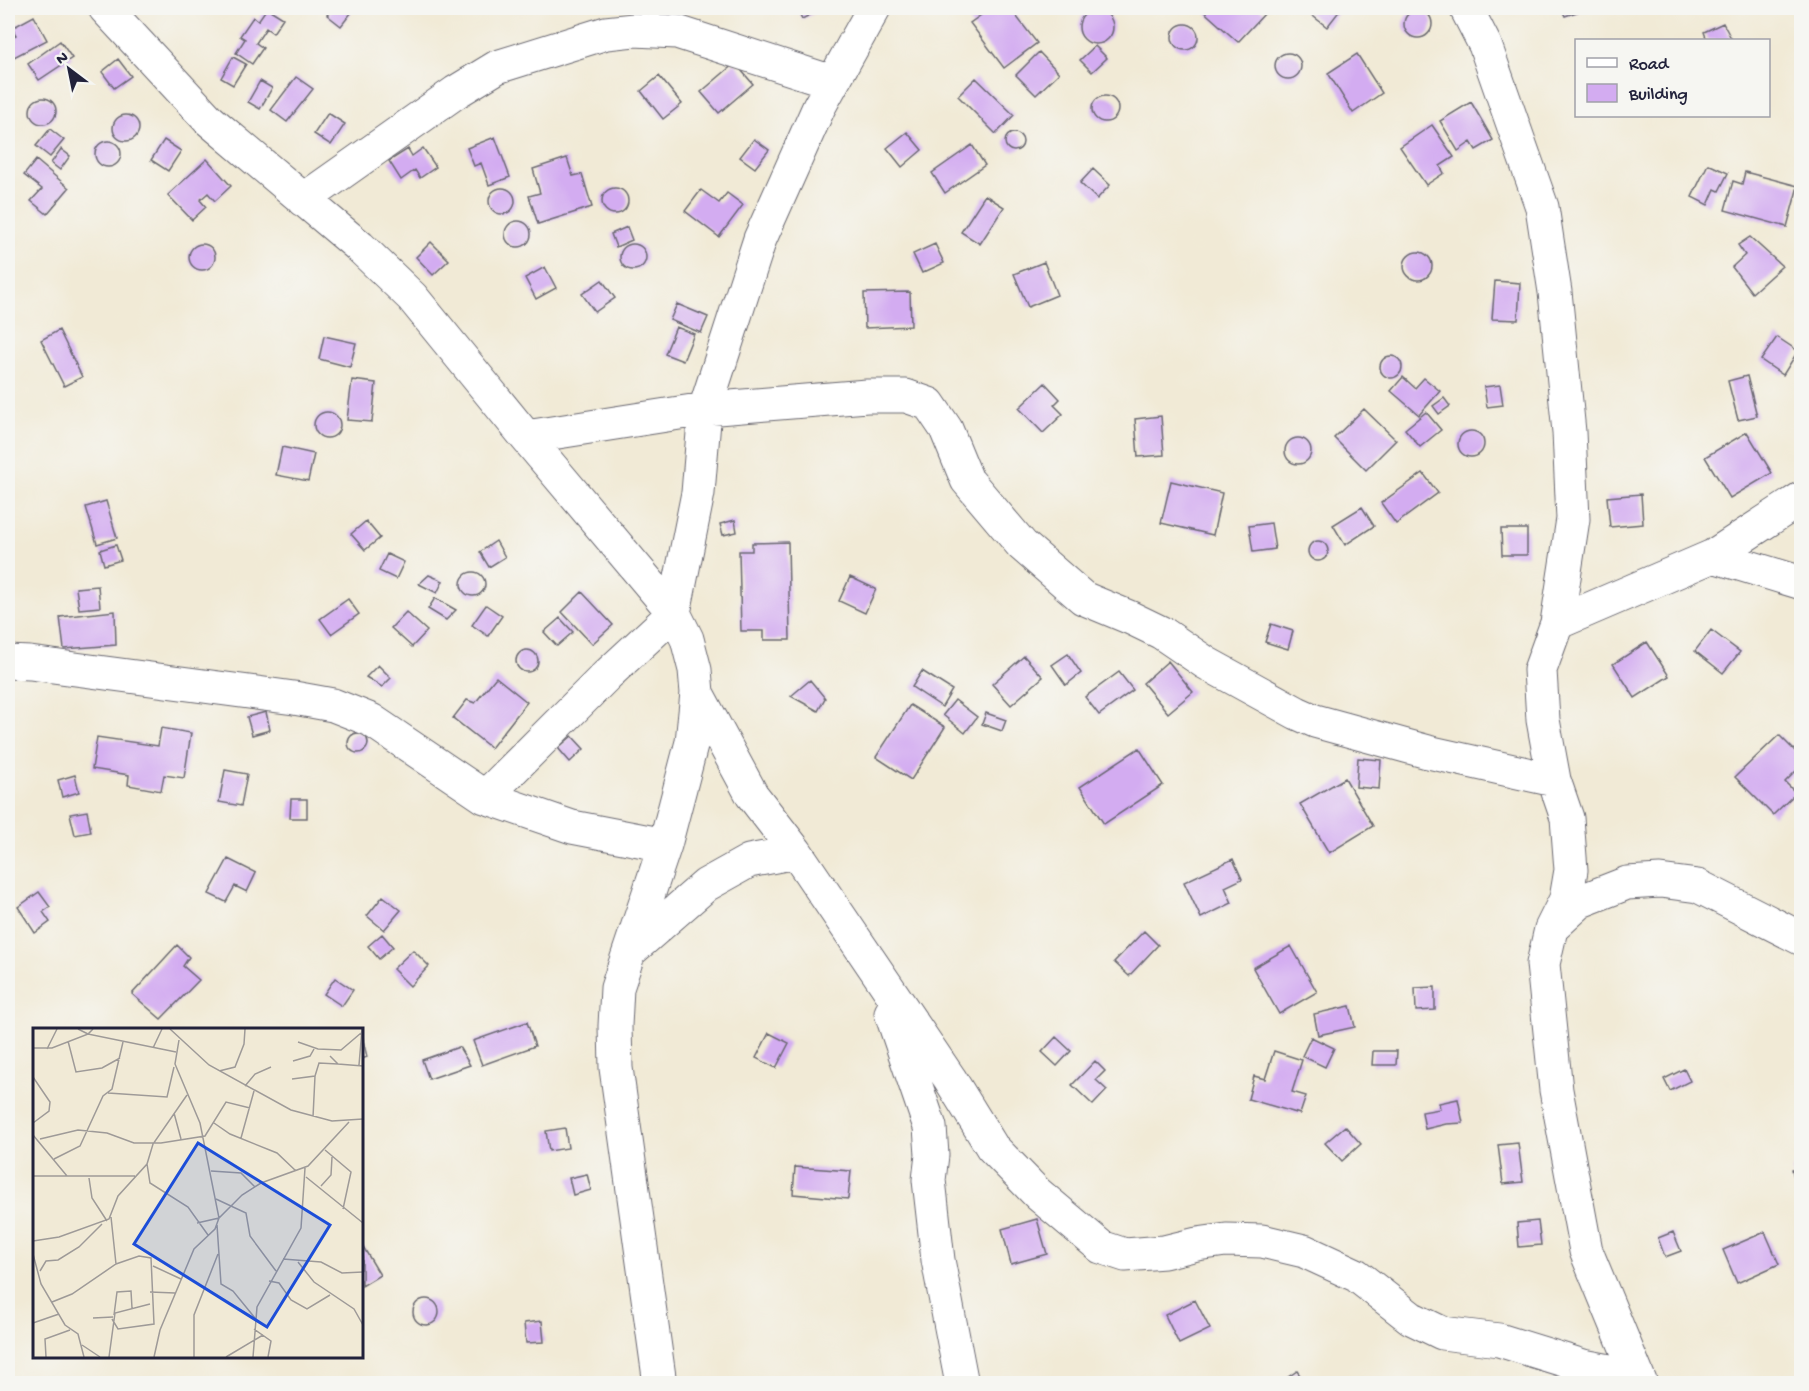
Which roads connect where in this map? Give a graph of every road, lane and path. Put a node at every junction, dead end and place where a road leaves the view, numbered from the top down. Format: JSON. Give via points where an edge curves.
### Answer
{"nodes":[{"id":1,"x":105,"y":8,"type":"edge"},
{"id":2,"x":874,"y":8,"type":"edge"},
{"id":3,"x":1466,"y":8,"type":"edge"},
{"id":4,"x":832,"y":82,"type":"junction"},
{"id":5,"x":303,"y":200,"type":"junction"},
{"id":6,"x":705,"y":409,"type":"junction"},
{"id":7,"x":526,"y":437,"type":"junction"},
{"id":8,"x":1802,"y":498,"type":"edge"},
{"id":9,"x":1713,"y":556,"type":"junction"},
{"id":10,"x":1802,"y":584,"type":"edge"},
{"id":11,"x":674,"y":613,"type":"junction"},
{"id":12,"x":1557,"y":623,"type":"junction"},
{"id":13,"x":8,"y":662,"type":"edge"},
{"id":14,"x":697,"y":693,"type":"junction"},
{"id":15,"x":1554,"y":780,"type":"junction"},
{"id":16,"x":485,"y":797,"type":"junction"},
{"id":17,"x":665,"y":845,"type":"junction"},
{"id":18,"x":796,"y":852,"type":"junction"},
{"id":19,"x":1551,"y":929,"type":"junction"},
{"id":20,"x":1802,"y":939,"type":"edge"},
{"id":21,"x":627,"y":954,"type":"junction"},
{"id":22,"x":875,"y":969,"type":"junction"},
{"id":23,"x":1639,"y":1380,"type":"edge"},
{"id":24,"x":660,"y":1383,"type":"edge"},
{"id":25,"x":962,"y":1383,"type":"edge"}],
"edges":[{"from":1,"to":5,"type":"street","via":[[208,119]]},
{"from":2,"to":4,"type":"street"},
{"from":3,"to":12,"type":"street","via":[[1485,45],[1542,207],[1555,292],[1573,519]]},
{"from":4,"to":5,"type":"street","via":[[677,32],[606,33],[497,67]]},
{"from":4,"to":6,"type":"street","via":[[760,239]]},
{"from":5,"to":7,"type":"street","via":[[412,297]]},
{"from":6,"to":7,"type":"street"},
{"from":6,"to":11,"type":"street","via":[[698,493]]},
{"from":6,"to":15,"type":"street","via":[[867,396],[906,396],[929,404],[946,429],[967,480],[1022,545],[1083,598],[1162,633],[1206,663],[1315,721],[1428,752]]},
{"from":7,"to":11,"type":"street"},
{"from":8,"to":9,"type":"street"},
{"from":9,"to":10,"type":"street"},
{"from":9,"to":12,"type":"street"},
{"from":11,"to":14,"type":"street","via":[[687,639]]},
{"from":11,"to":16,"type":"street"},
{"from":12,"to":15,"type":"street","via":[[1540,669],[1543,720]]},
{"from":13,"to":16,"type":"street","via":[[333,705],[371,720]]},
{"from":14,"to":17,"type":"street","via":[[692,742]]},
{"from":14,"to":18,"type":"street","via":[[752,795]]},
{"from":15,"to":19,"type":"street","via":[[1567,818],[1571,870],[1566,900]]},
{"from":16,"to":17,"type":"street","via":[[572,827]]},
{"from":17,"to":21,"type":"street"},
{"from":18,"to":21,"type":"street","via":[[749,861],[706,885]]},
{"from":18,"to":22,"type":"street"},
{"from":19,"to":20,"type":"street","via":[[1581,901],[1627,883],[1660,881],[1698,886]]},
{"from":19,"to":23,"type":"street","via":[[1544,964],[1556,1090],[1586,1251]]},
{"from":21,"to":24,"type":"street","via":[[617,988],[616,1068]]},
{"from":22,"to":23,"type":"street","via":[[992,1147],[1038,1194],[1101,1247],[1125,1255],[1226,1240],[1262,1241],[1304,1251],[1356,1275],[1411,1318],[1442,1333],[1499,1340]]},
{"from":22,"to":25,"type":"street","via":[[930,1127],[929,1180],[938,1260]]}]}
